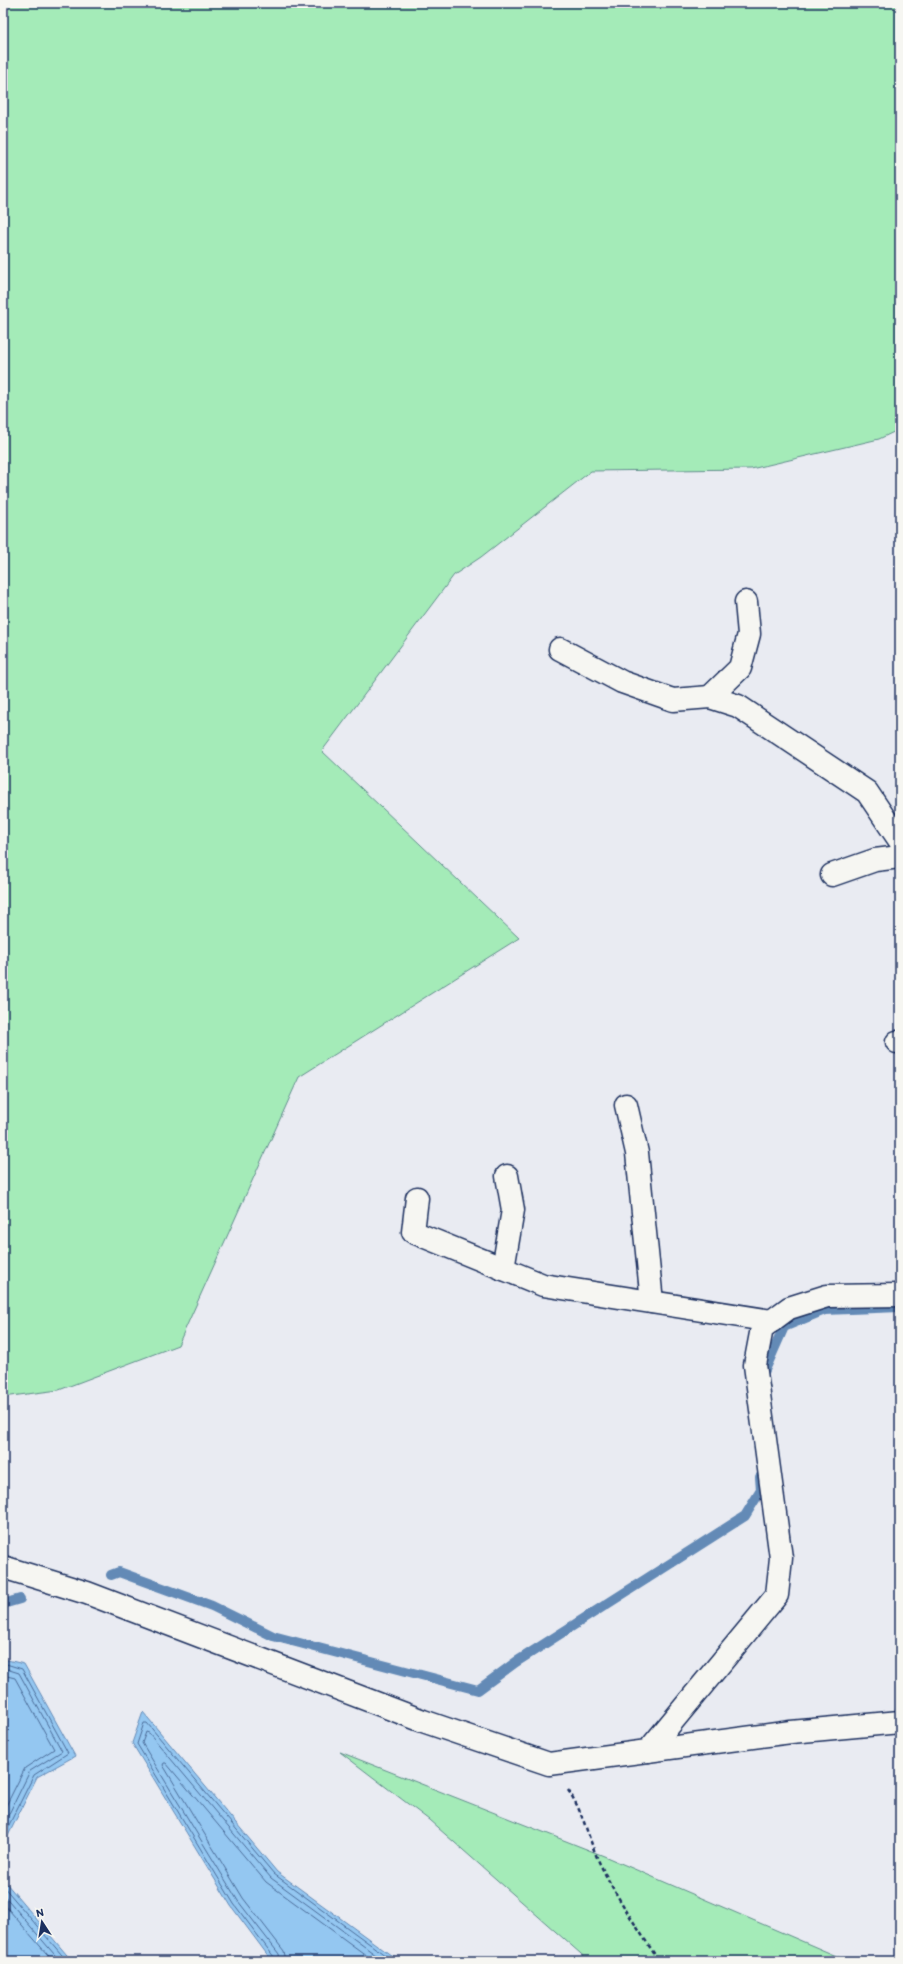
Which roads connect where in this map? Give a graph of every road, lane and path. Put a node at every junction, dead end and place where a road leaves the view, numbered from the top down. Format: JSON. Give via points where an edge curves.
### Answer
{"nodes":[{"id":1,"x":746,"y":602,"type":"dead end"},
{"id":2,"x":560,"y":649,"type":"dead end"},
{"id":3,"x":710,"y":697,"type":"junction"},
{"id":4,"x":900,"y":841,"type":"edge"},
{"id":5,"x":900,"y":857,"type":"edge"},
{"id":6,"x":832,"y":874,"type":"dead end"},
{"id":7,"x":626,"y":1105,"type":"dead end"},
{"id":8,"x":507,"y":1176,"type":"dead end"},
{"id":9,"x":416,"y":1198,"type":"dead end"},
{"id":10,"x":503,"y":1268,"type":"junction"},
{"id":11,"x":900,"y":1295,"type":"edge"},
{"id":12,"x":652,"y":1302,"type":"junction"},
{"id":13,"x":772,"y":1321,"type":"junction"},
{"id":14,"x":3,"y":1567,"type":"edge"},
{"id":15,"x":900,"y":1722,"type":"edge"},
{"id":16,"x":648,"y":1751,"type":"junction"},
{"id":17,"x":549,"y":1764,"type":"junction"},
{"id":18,"x":659,"y":1961,"type":"edge"}],
"edges":[{"from":1,"to":3,"type":"street","via":[[749,634],[740,668]]},
{"from":2,"to":3,"type":"street","via":[[622,682],[672,700]]},
{"from":3,"to":4,"type":"street","via":[[738,706],[867,792]]},
{"from":5,"to":6,"type":"street","via":[[875,860]]},
{"from":7,"to":12,"type":"street","via":[[637,1153]]},
{"from":8,"to":10,"type":"street","via":[[513,1210]]},
{"from":9,"to":10,"type":"street","via":[[413,1232]]},
{"from":10,"to":12,"type":"street","via":[[543,1285]]},
{"from":11,"to":13,"type":"street","via":[[827,1296],[790,1308]]},
{"from":12,"to":13,"type":"street"},
{"from":13,"to":16,"type":"street","via":[[762,1328],[755,1365],[781,1558],[777,1595]]},
{"from":14,"to":17,"type":"street","via":[[95,1596],[423,1722]]},
{"from":15,"to":16,"type":"street","via":[[791,1732]]},
{"from":16,"to":17,"type":"street"},
{"from":17,"to":18,"type":"path","via":[[578,1804],[599,1862]]}]}
